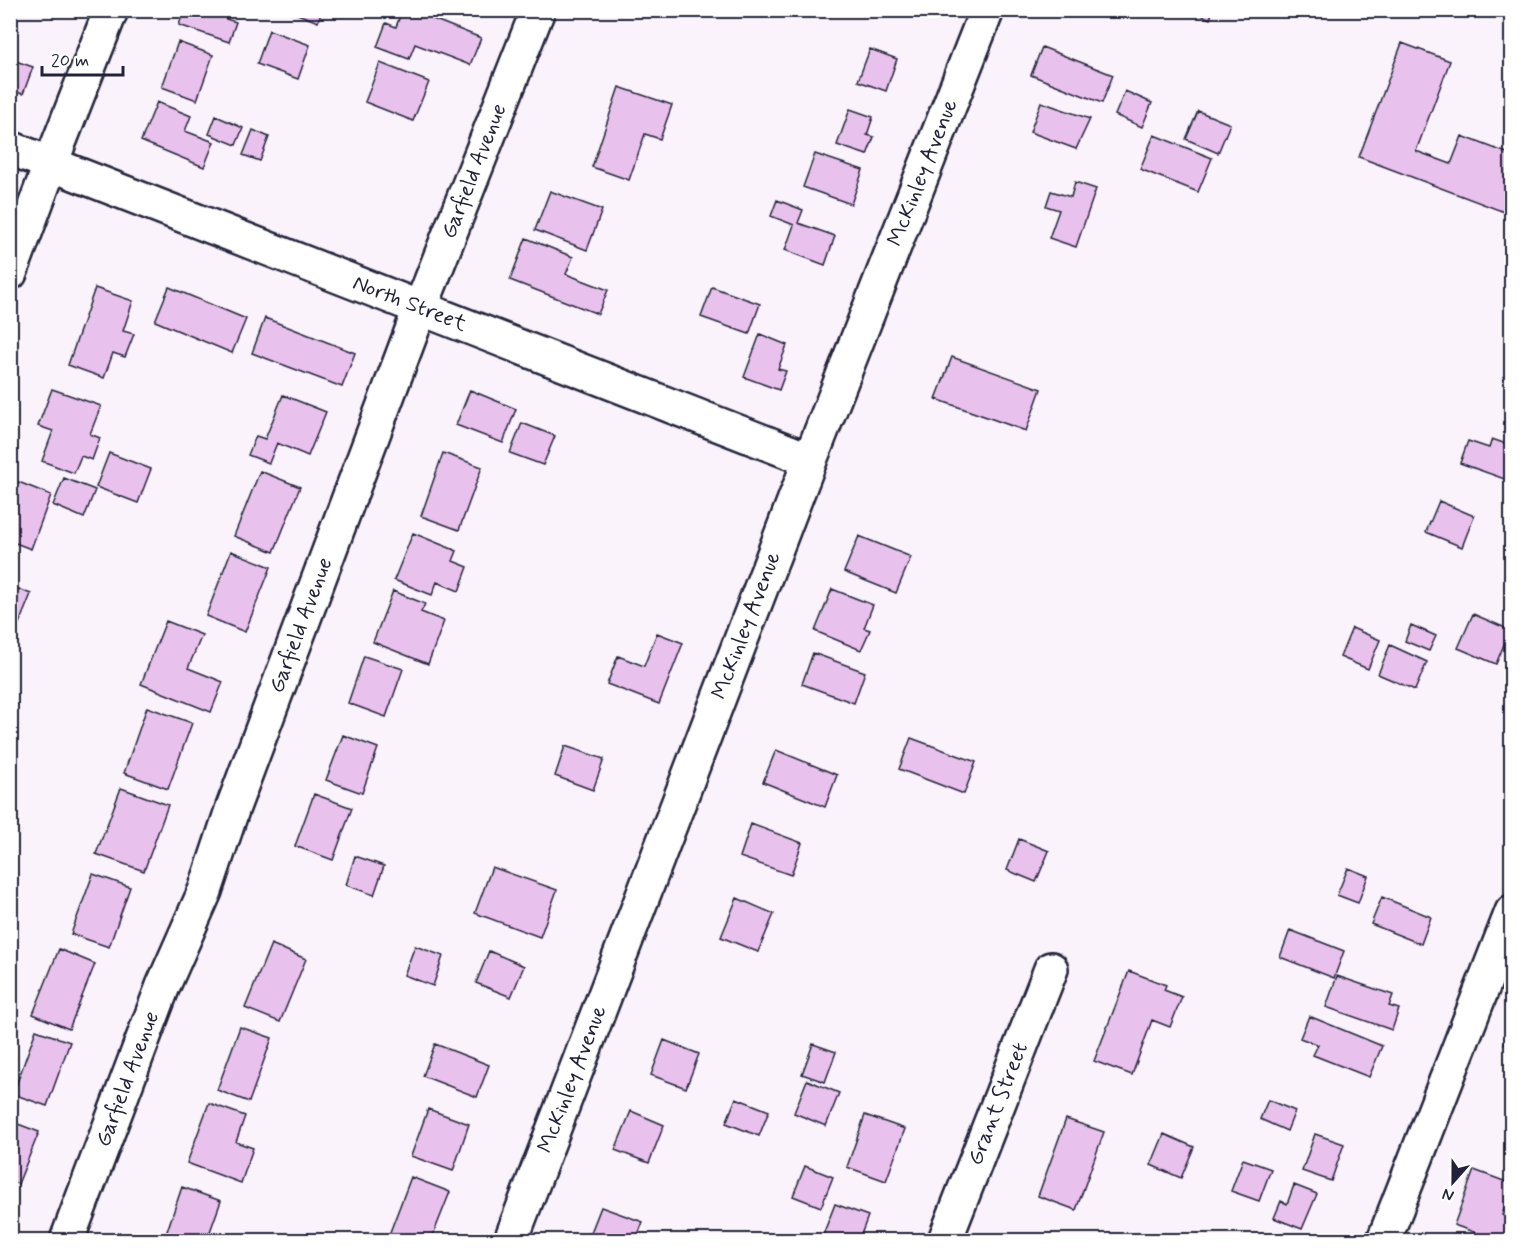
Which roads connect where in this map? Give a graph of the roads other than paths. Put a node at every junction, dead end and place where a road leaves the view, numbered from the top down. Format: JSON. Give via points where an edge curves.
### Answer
{"nodes":[{"id":1,"x":111,"y":10,"type":"edge"},
{"id":2,"x":538,"y":10,"type":"edge"},
{"id":3,"x":987,"y":10,"type":"edge"},
{"id":4,"x":10,"y":148,"type":"edge"},
{"id":5,"x":51,"y":163,"type":"junction"},
{"id":6,"x":10,"y":273,"type":"edge"},
{"id":7,"x":420,"y":309,"type":"junction"},
{"id":8,"x":810,"y":460,"type":"junction"},
{"id":9,"x":1512,"y":912,"type":"edge"},
{"id":10,"x":1051,"y":969,"type":"dead end"},
{"id":11,"x":67,"y":1240,"type":"edge"},
{"id":12,"x":511,"y":1240,"type":"edge"},
{"id":13,"x":945,"y":1240,"type":"edge"},
{"id":14,"x":1384,"y":1240,"type":"edge"}],
"edges":[{"from":1,"to":5,"type":"street"},
{"from":2,"to":7,"type":"street","name":"Garfield Avenue"},
{"from":3,"to":8,"type":"street","name":"McKinley Avenue"},
{"from":4,"to":5,"type":"street","name":"North Street"},
{"from":5,"to":6,"type":"street"},
{"from":5,"to":7,"type":"street","name":"North Street"},
{"from":7,"to":8,"type":"street","name":"North Street"},
{"from":7,"to":11,"type":"street","name":"Garfield Avenue","via":[[205,891],[164,986]]},
{"from":8,"to":12,"type":"street","name":"McKinley Avenue"},
{"from":9,"to":14,"type":"street"},
{"from":10,"to":13,"type":"street","name":"Grant Street"}]}
